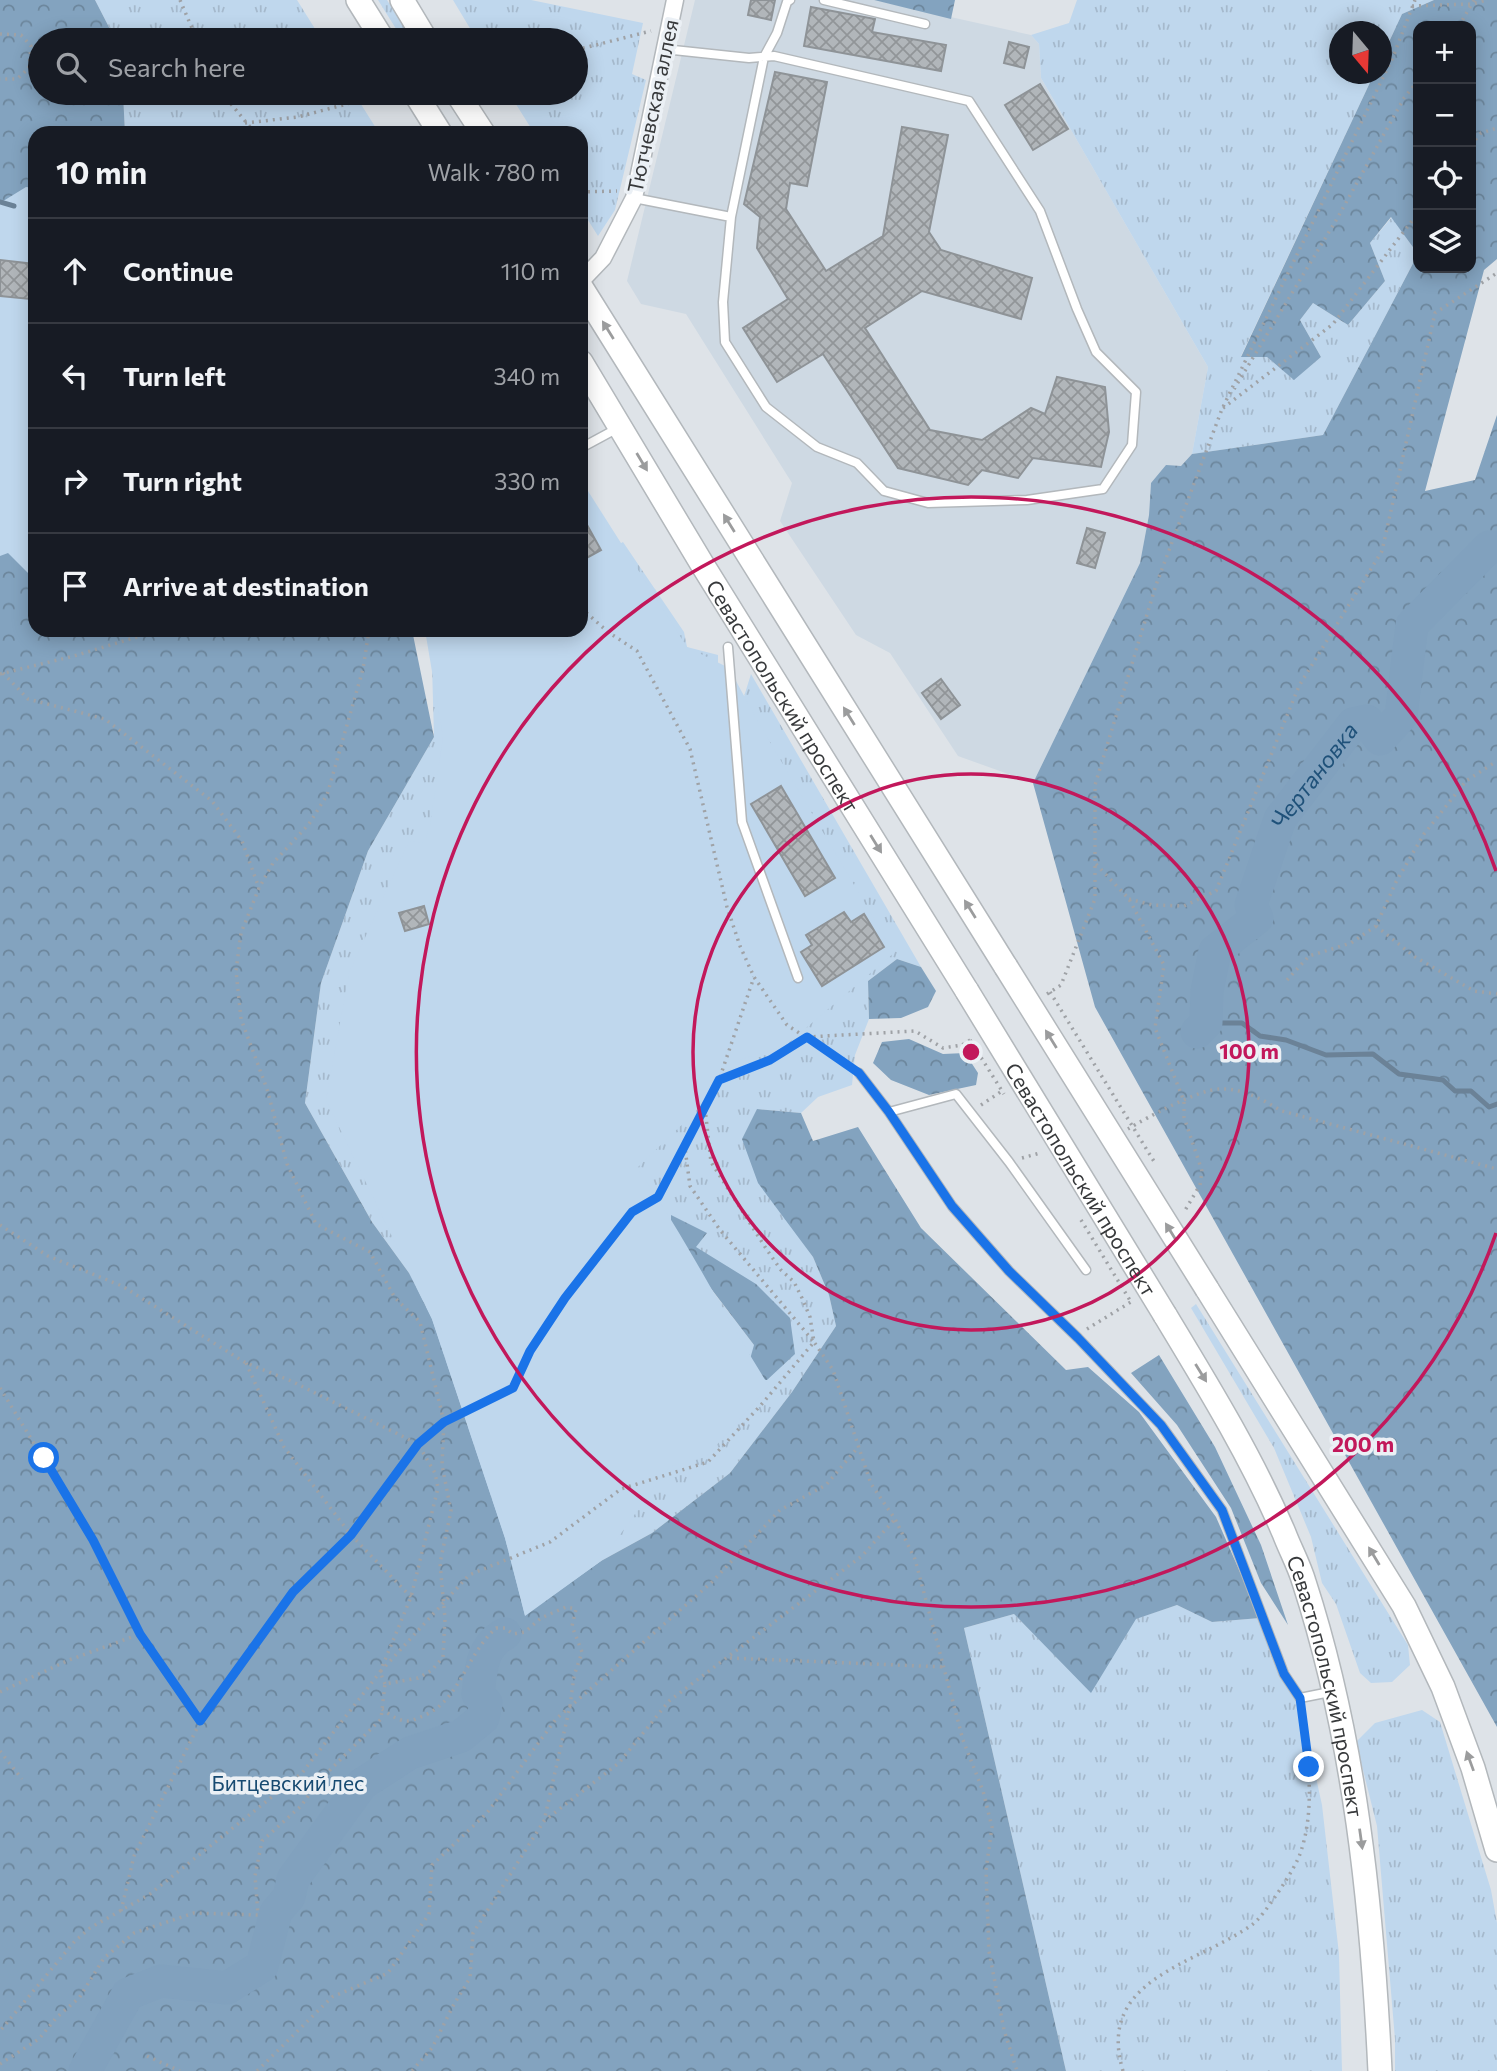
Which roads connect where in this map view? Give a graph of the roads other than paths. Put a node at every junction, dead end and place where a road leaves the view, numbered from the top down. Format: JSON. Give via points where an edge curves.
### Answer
{"nodes":[{"id":1,"x":358,"y":0,"type":"edge"},
{"id":2,"x":402,"y":0,"type":"edge"},
{"id":3,"x":675,"y":0,"type":"edge"},
{"id":4,"x":790,"y":0,"type":"edge"},
{"id":5,"x":824,"y":0,"type":"edge"},
{"id":6,"x":925,"y":24,"type":"dead end"},
{"id":7,"x":376,"y":28,"type":"edge"},
{"id":8,"x":419,"y":28,"type":"edge"},
{"id":9,"x":664,"y":49,"type":"junction"},
{"id":10,"x":764,"y":57,"type":"junction"},
{"id":11,"x":422,"y":105,"type":"edge"},
{"id":12,"x":465,"y":105,"type":"edge"},
{"id":13,"x":436,"y":126,"type":"edge"},
{"id":14,"x":478,"y":126,"type":"edge"},
{"id":15,"x":634,"y":194,"type":"junction"},
{"id":16,"x":731,"y":218,"type":"junction"},
{"id":17,"x":588,"y":274,"type":"edge"},
{"id":18,"x":588,"y":298,"type":"edge"},
{"id":19,"x":588,"y":373,"type":"edge"},
{"id":20,"x":620,"y":426,"type":"junction"},
{"id":21,"x":588,"y":444,"type":"edge"},
{"id":22,"x":728,"y":647,"type":"dead end"},
{"id":23,"x":798,"y":978,"type":"dead end"},
{"id":24,"x":859,"y":1073,"type":"road end"},
{"id":25,"x":889,"y":1112,"type":"junction"},
{"id":26,"x":1086,"y":1270,"type":"dead end"},
{"id":27,"x":1333,"y":1691,"type":"junction"},
{"id":28,"x":1491,"y":1806,"type":"edge"},
{"id":29,"x":1497,"y":1850,"type":"edge"},
{"id":30,"x":1380,"y":2071,"type":"edge"}],
"edges":[{"from":1,"to":7,"type":"main road"},
{"from":2,"to":8,"type":"main road"},
{"from":3,"to":9,"type":"street","name":"Тютчевская аллея"},
{"from":4,"to":10,"type":"lane"},
{"from":5,"to":6,"type":"lane"},
{"from":9,"to":10,"type":"lane"},
{"from":9,"to":15,"type":"street","name":"Тютчевская аллея"},
{"from":10,"to":16,"type":"lane"},
{"from":10,"to":16,"type":"lane","via":[[969,101],[1041,211],[1096,352],[1136,392],[1132,445],[1103,489],[1027,500],[928,503],[884,491],[857,463],[817,447],[766,407],[725,342],[723,302]]},
{"from":11,"to":13,"type":"main road"},
{"from":12,"to":14,"type":"main road"},
{"from":15,"to":16,"type":"lane"},
{"from":15,"to":17,"type":"street","name":"Тютчевская аллея","via":[[603,258]]},
{"from":28,"to":18,"type":"main road","one_way":true,"bridge":true,"via":[[1404,1606]]},
{"from":19,"to":20,"type":"main road","name":"Севастопольский проспект"},
{"from":20,"to":21,"type":"lane"},
{"from":20,"to":27,"type":"main road","name":"Севастопольский проспект","one_way":true,"bridge":true,"via":[[1224,1410],[1303,1580]]},
{"from":22,"to":23,"type":"lane","via":[[742,822]]},
{"from":24,"to":25,"type":"lane"},
{"from":25,"to":26,"type":"lane","via":[[956,1094]]},
{"from":25,"to":27,"type":"lane","via":[[952,1206],[1009,1271],[1161,1425],[1222,1510],[1284,1674],[1300,1698]]},
{"from":27,"to":30,"type":"main road","name":"Севастопольский проспект","one_way":true,"via":[[1362,1850],[1375,1964]]},
{"from":28,"to":29,"type":"main road"}]}
